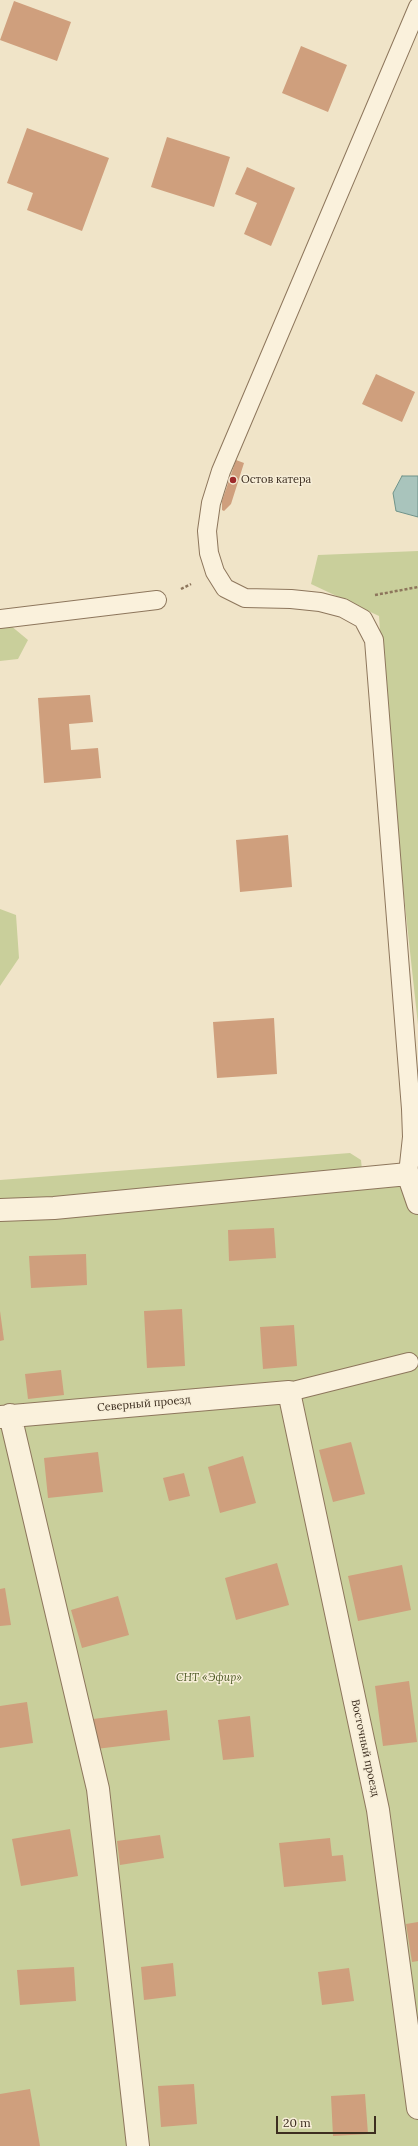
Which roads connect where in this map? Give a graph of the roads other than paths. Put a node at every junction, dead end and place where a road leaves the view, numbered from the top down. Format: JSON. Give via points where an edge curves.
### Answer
{"nodes":[{"id":1,"x":418,"y":7,"type":"edge"},
{"id":2,"x":157,"y":600,"type":"road end"},
{"id":3,"x":0,"y":619,"type":"edge"},
{"id":4,"x":413,"y":1173,"type":"edge"},
{"id":5,"x":418,"y":1203,"type":"edge"},
{"id":6,"x":0,"y":1210,"type":"edge"},
{"id":7,"x":408,"y":1362,"type":"dead end"},
{"id":8,"x":289,"y":1392,"type":"junction"},
{"id":9,"x":5,"y":1416,"type":"edge"},
{"id":10,"x":418,"y":2108,"type":"edge"},
{"id":11,"x":138,"y":2146,"type":"edge"}],
"edges":[{"from":1,"to":4,"type":"lane","via":[[221,472],[211,503],[207,531],[209,553],[215,572],[225,588],[245,598],[291,599],[344,608],[363,618],[374,640],[411,1109]]},
{"from":2,"to":3,"type":"lane"},
{"from":4,"to":5,"type":"street"},
{"from":4,"to":6,"type":"street","via":[[54,1208]]},
{"from":7,"to":8,"type":"lane"},
{"from":8,"to":9,"type":"street","name":"Северный проезд"},
{"from":8,"to":10,"type":"street","name":"Восточный проезд","via":[[378,1810]]},
{"from":9,"to":11,"type":"street","via":[[98,1789]]}]}
